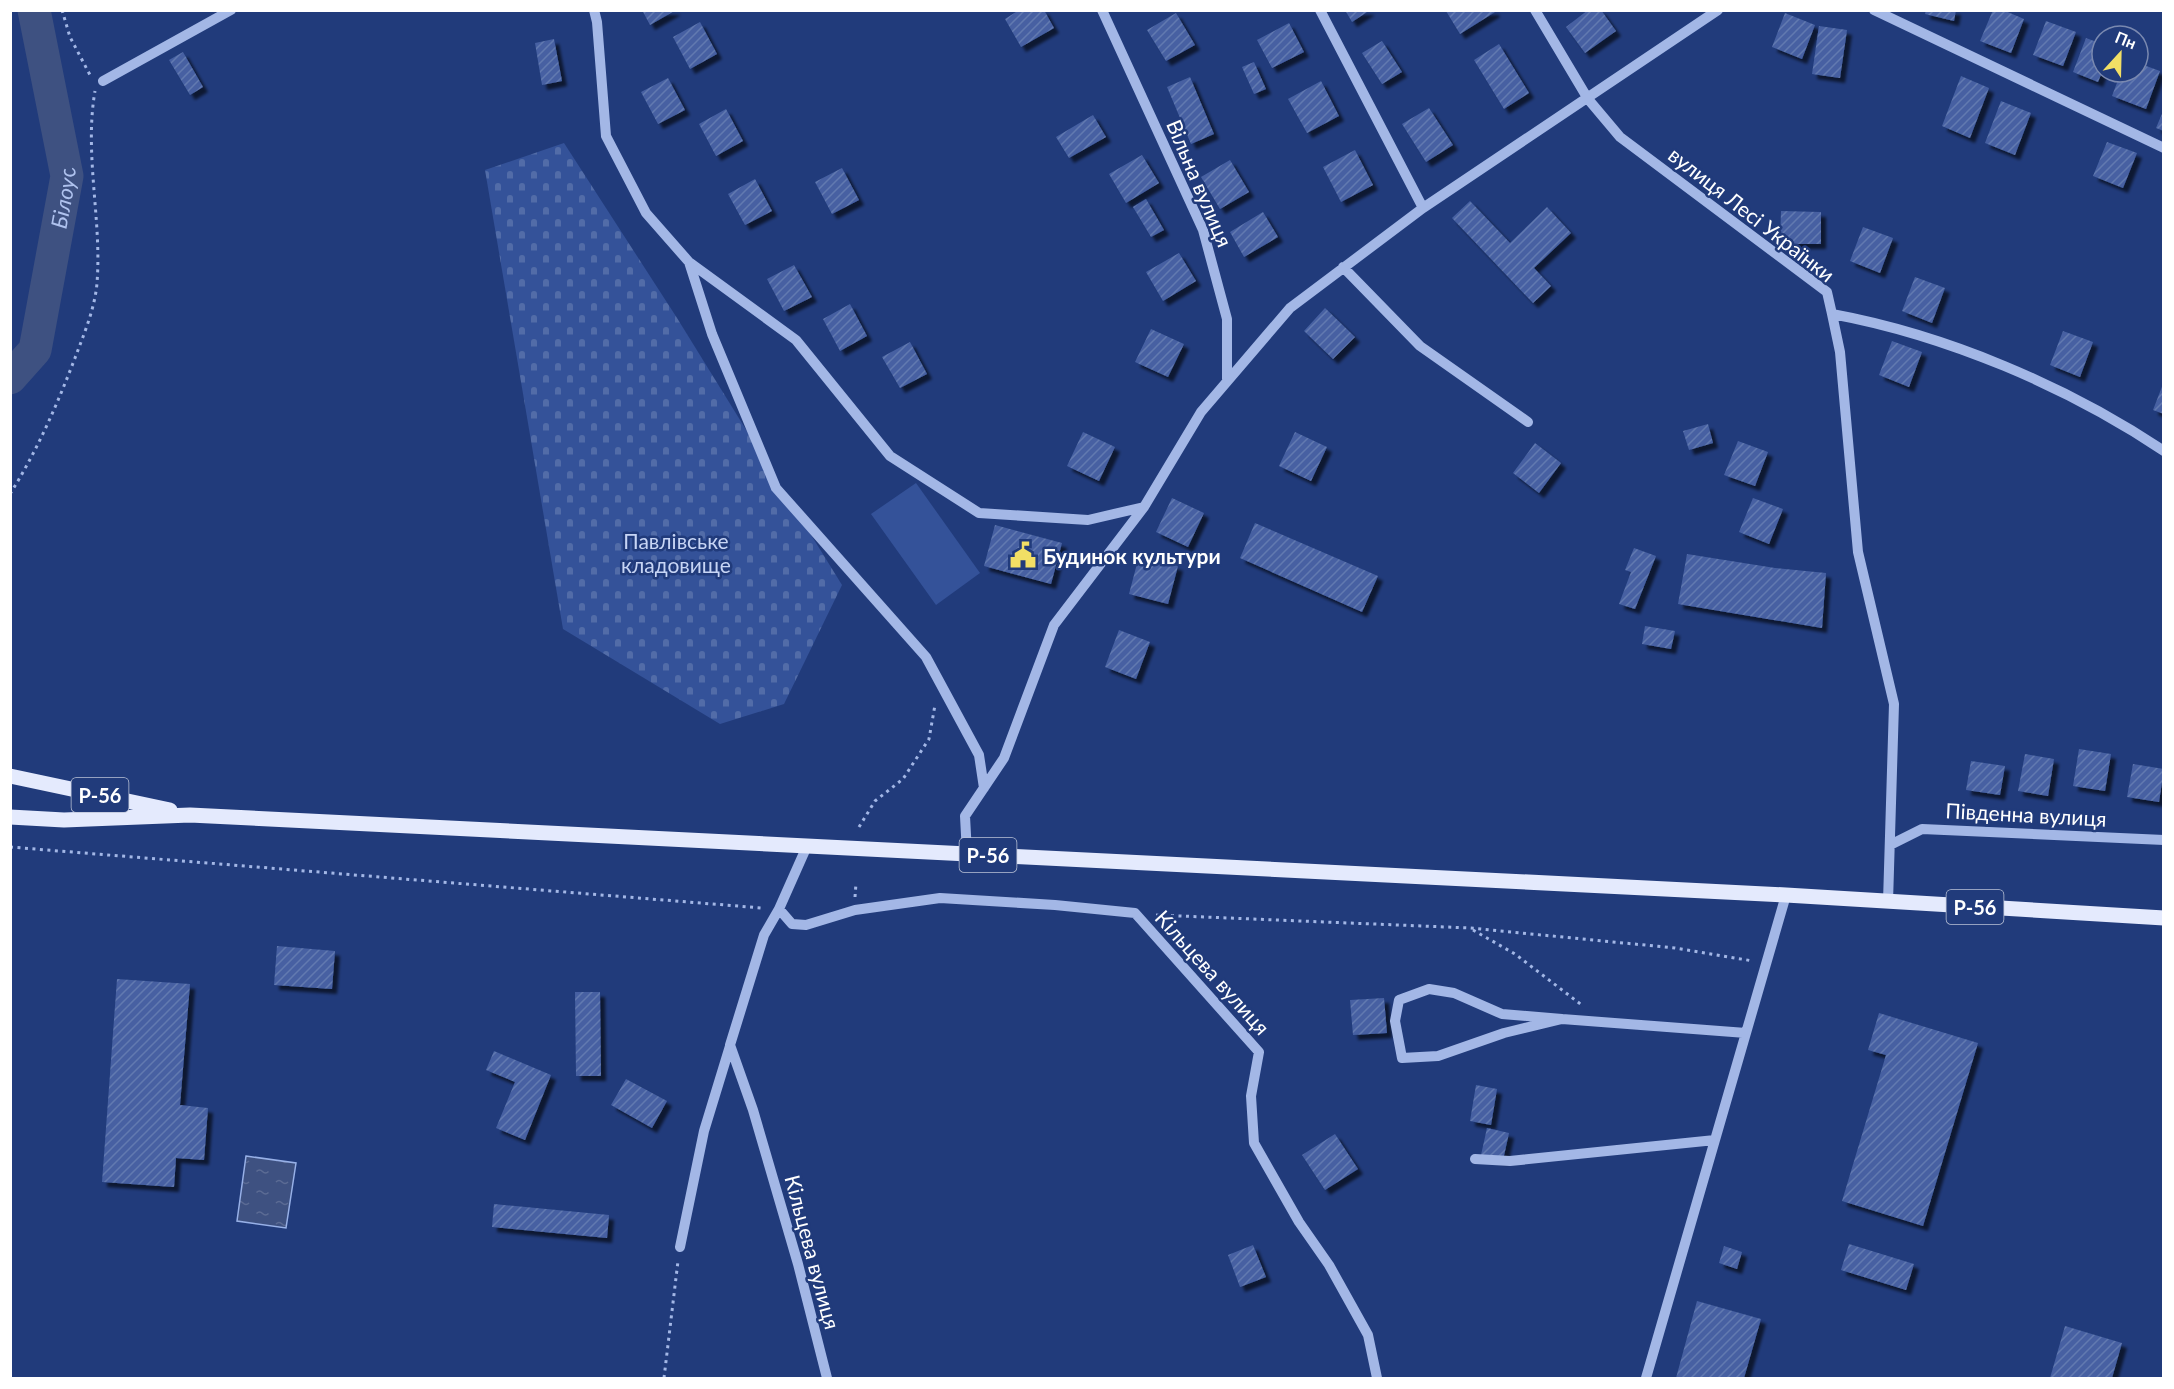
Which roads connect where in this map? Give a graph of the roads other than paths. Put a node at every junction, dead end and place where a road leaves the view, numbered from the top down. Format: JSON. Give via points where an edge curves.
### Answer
{"nodes":[{"id":1,"x":231,"y":10,"type":"edge"},
{"id":2,"x":594,"y":10,"type":"edge"},
{"id":3,"x":1102,"y":10,"type":"edge"},
{"id":4,"x":1320,"y":10,"type":"edge"},
{"id":5,"x":1534,"y":10,"type":"edge"},
{"id":6,"x":1718,"y":10,"type":"edge"},
{"id":7,"x":1874,"y":10,"type":"edge"},
{"id":8,"x":103,"y":81,"type":"road end"},
{"id":9,"x":1588,"y":99,"type":"junction"},
{"id":10,"x":2163,"y":148,"type":"edge"},
{"id":11,"x":1424,"y":208,"type":"junction"},
{"id":12,"x":688,"y":262,"type":"junction"},
{"id":13,"x":1343,"y":267,"type":"junction"},
{"id":14,"x":1832,"y":314,"type":"junction"},
{"id":15,"x":1227,"y":379,"type":"junction"},
{"id":16,"x":1528,"y":422,"type":"dead end"},
{"id":17,"x":2163,"y":451,"type":"edge"},
{"id":18,"x":1144,"y":507,"type":"junction"},
{"id":19,"x":10,"y":776,"type":"edge"},
{"id":20,"x":984,"y":788,"type":"junction"},
{"id":21,"x":190,"y":814,"type":"junction"},
{"id":22,"x":10,"y":817,"type":"edge"},
{"id":23,"x":2163,"y":840,"type":"edge"},
{"id":24,"x":1890,"y":845,"type":"junction"},
{"id":25,"x":807,"y":846,"type":"junction"},
{"id":26,"x":967,"y":854,"type":"junction"},
{"id":27,"x":1786,"y":895,"type":"junction"},
{"id":28,"x":1888,"y":902,"type":"junction"},
{"id":29,"x":779,"y":909,"type":"junction"},
{"id":30,"x":2163,"y":918,"type":"edge"},
{"id":31,"x":1562,"y":1019,"type":"junction"},
{"id":32,"x":1746,"y":1033,"type":"junction"},
{"id":33,"x":730,"y":1045,"type":"junction"},
{"id":34,"x":1715,"y":1140,"type":"junction"},
{"id":35,"x":1475,"y":1159,"type":"dead end"},
{"id":36,"x":680,"y":1247,"type":"road end"},
{"id":37,"x":827,"y":1378,"type":"edge"},
{"id":38,"x":1377,"y":1378,"type":"edge"},
{"id":39,"x":1646,"y":1378,"type":"edge"}],
"edges":[{"from":1,"to":8,"type":"street"},
{"from":2,"to":12,"type":"street","via":[[606,136],[646,213]]},
{"from":3,"to":15,"type":"street","name":"Вільна вулиця","via":[[1203,231],[1227,319]]},
{"from":4,"to":11,"type":"street"},
{"from":5,"to":9,"type":"street","name":"вулиця Лесі Українки"},
{"from":6,"to":9,"type":"street"},
{"from":7,"to":10,"type":"street"},
{"from":9,"to":11,"type":"street"},
{"from":9,"to":14,"type":"street","name":"вулиця Лесі Українки","via":[[1620,137],[1827,292]]},
{"from":11,"to":13,"type":"street"},
{"from":12,"to":18,"type":"street","via":[[796,340],[890,456],[979,513],[1088,520]]},
{"from":12,"to":20,"type":"street","via":[[712,334],[776,488],[926,657],[979,755]]},
{"from":13,"to":15,"type":"street","via":[[1290,308]]},
{"from":13,"to":16,"type":"street","via":[[1420,346]]},
{"from":14,"to":17,"type":"street","name":"вулиця Лесі Українки","via":[[1884,323],[2012,370],[2118,420]]},
{"from":14,"to":24,"type":"street","via":[[1840,352],[1858,552],[1894,704]]},
{"from":15,"to":18,"type":"street","via":[[1201,412]]},
{"from":18,"to":20,"type":"street","via":[[1054,626],[1004,758]]},
{"from":19,"to":21,"type":"main road","number":"Р-56"},
{"from":20,"to":26,"type":"street","via":[[965,816]]},
{"from":21,"to":22,"type":"main road","number":"Р-56","via":[[64,820]]},
{"from":21,"to":25,"type":"main road","number":"Р-56"},
{"from":23,"to":24,"type":"street","name":"Південна вулиця","via":[[1922,829]]},
{"from":24,"to":28,"type":"street"},
{"from":25,"to":26,"type":"main road","number":"Р-56"},
{"from":25,"to":29,"type":"street"},
{"from":26,"to":27,"type":"main road","number":"Р-56"},
{"from":27,"to":28,"type":"main road","number":"Р-56"},
{"from":27,"to":32,"type":"street"},
{"from":28,"to":30,"type":"main road","number":"Р-56"},
{"from":29,"to":33,"type":"street","via":[[764,935]]},
{"from":29,"to":38,"type":"street","name":"Кільцева вулиця","via":[[792,924],[806,925],[855,910],[940,898],[1135,913],[1258,1052],[1251,1096],[1254,1143],[1368,1335]]},
{"from":31,"to":31,"type":"street","via":[[1504,1033],[1438,1056],[1402,1058],[1395,1021],[1399,1000],[1429,989],[1454,993],[1502,1014]]},
{"from":31,"to":32,"type":"street"},
{"from":32,"to":34,"type":"street"},
{"from":33,"to":36,"type":"street","via":[[704,1131]]},
{"from":33,"to":37,"type":"street","name":"Кільцева вулиця","via":[[782,1209]]},
{"from":34,"to":35,"type":"street","via":[[1510,1161]]},
{"from":34,"to":39,"type":"street"}]}
